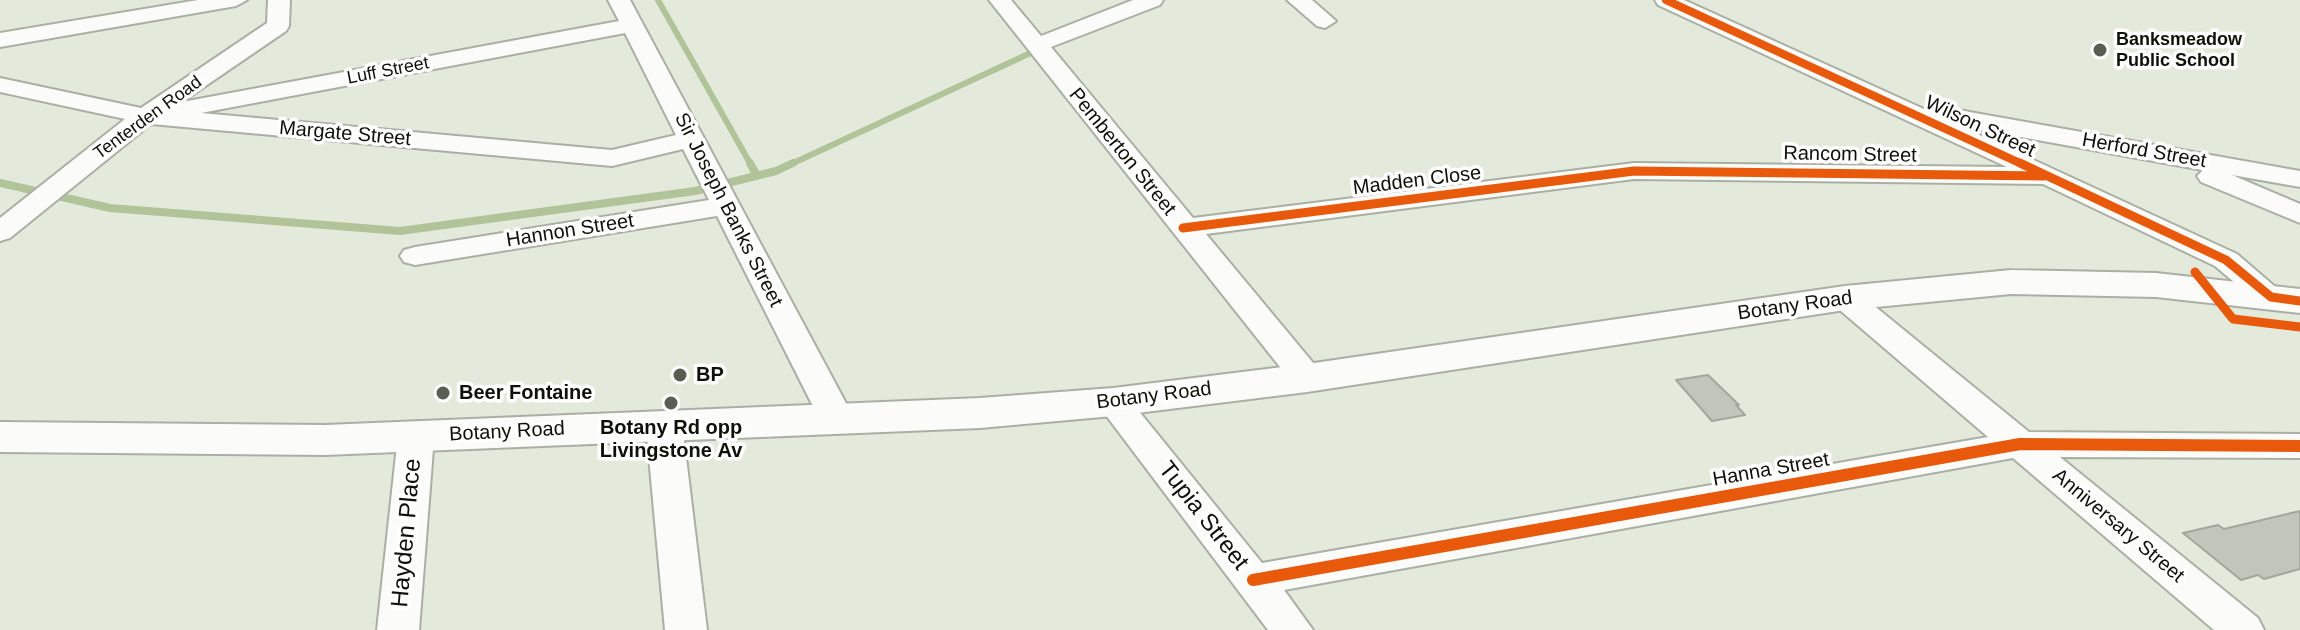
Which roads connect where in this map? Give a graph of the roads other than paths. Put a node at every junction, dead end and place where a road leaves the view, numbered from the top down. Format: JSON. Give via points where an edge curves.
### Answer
{"nodes":[{"id":1,"x":236,"y":0,"type":"edge"},
{"id":2,"x":279,"y":0,"type":"edge"},
{"id":3,"x":1000,"y":0,"type":"edge"},
{"id":4,"x":1152,"y":0,"type":"edge"},
{"id":5,"x":1298,"y":0,"type":"edge"},
{"id":6,"x":1666,"y":0,"type":"edge"},
{"id":7,"x":625,"y":12,"type":"edge"},
{"id":8,"x":1325,"y":21,"type":"dead end"},
{"id":9,"x":0,"y":40,"type":"edge"},
{"id":10,"x":1035,"y":44,"type":"junction"},
{"id":11,"x":0,"y":85,"type":"edge"},
{"id":12,"x":1894,"y":106,"type":"junction"},
{"id":13,"x":145,"y":116,"type":"junction"},
{"id":14,"x":691,"y":139,"type":"junction"},
{"id":15,"x":2192,"y":159,"type":"junction"},
{"id":16,"x":1656,"y":170,"type":"joint"},
{"id":17,"x":2044,"y":176,"type":"junction"},
{"id":18,"x":2300,"y":179,"type":"edge"},
{"id":19,"x":726,"y":206,"type":"junction"},
{"id":20,"x":2300,"y":214,"type":"edge"},
{"id":21,"x":1183,"y":228,"type":"junction"},
{"id":22,"x":0,"y":232,"type":"edge"},
{"id":23,"x":415,"y":256,"type":"dead end"},
{"id":24,"x":1845,"y":298,"type":"junction"},
{"id":25,"x":2286,"y":299,"type":"edge"},
{"id":26,"x":1307,"y":378,"type":"junction"},
{"id":27,"x":1113,"y":402,"type":"junction"},
{"id":28,"x":837,"y":420,"type":"junction"},
{"id":29,"x":664,"y":424,"type":"junction"},
{"id":30,"x":416,"y":436,"type":"junction"},
{"id":31,"x":0,"y":437,"type":"edge"},
{"id":32,"x":2020,"y":444,"type":"junction"},
{"id":33,"x":2300,"y":446,"type":"edge"},
{"id":34,"x":1253,"y":580,"type":"junction"},
{"id":35,"x":398,"y":630,"type":"edge"},
{"id":36,"x":686,"y":630,"type":"edge"},
{"id":37,"x":1292,"y":630,"type":"edge"},
{"id":38,"x":2243,"y":630,"type":"edge"}],
"edges":[{"from":1,"to":9,"type":"street"},
{"from":2,"to":13,"type":"street","name":"Tenterden Road","via":[[278,26]]},
{"from":3,"to":10,"type":"street","name":"Pemberton Street"},
{"from":4,"to":10,"type":"street"},
{"from":5,"to":8,"type":"street"},
{"from":6,"to":12,"type":"street","name":"Wilson Street"},
{"from":7,"to":13,"type":"street","name":"Luff Street"},
{"from":7,"to":14,"type":"street","name":"Sir Joseph Banks Street"},
{"from":10,"to":21,"type":"street","name":"Pemberton Street"},
{"from":11,"to":13,"type":"street","name":"Margate Street"},
{"from":12,"to":15,"type":"street","name":"Herford Street"},
{"from":12,"to":17,"type":"street","name":"Wilson Street"},
{"from":13,"to":14,"type":"street","name":"Margate Street","via":[[612,158]]},
{"from":13,"to":22,"type":"street","name":"Tenterden Road"},
{"from":14,"to":19,"type":"street","name":"Sir Joseph Banks Street"},
{"from":15,"to":18,"type":"street","name":"Herford Street"},
{"from":15,"to":20,"type":"street","via":[[2194,168]]},
{"from":16,"to":17,"type":"street","name":"Rancom Street"},
{"from":16,"to":21,"type":"street","name":"Madden Close"},
{"from":17,"to":25,"type":"street","name":"Wilson Street","via":[[2226,260]]},
{"from":19,"to":23,"type":"street","name":"Hannon Street"},
{"from":19,"to":28,"type":"street","name":"Sir Joseph Banks Street"},
{"from":21,"to":26,"type":"street","name":"Pemberton Street"},
{"from":24,"to":25,"type":"main road","name":"Botany Road","via":[[2011,282],[2156,285]]},
{"from":24,"to":26,"type":"main road","name":"Botany Road"},
{"from":24,"to":32,"type":"street","name":"Anniversary Street"},
{"from":26,"to":27,"type":"main road","name":"Botany Road"},
{"from":27,"to":28,"type":"main road","name":"Botany Road"},
{"from":27,"to":34,"type":"street","name":"Tupia Street"},
{"from":28,"to":29,"type":"main road","name":"Botany Road"},
{"from":29,"to":30,"type":"main road","name":"Botany Road"},
{"from":29,"to":36,"type":"street"},
{"from":30,"to":31,"type":"main road","name":"Botany Road","via":[[250,441]]},
{"from":30,"to":35,"type":"street","name":"Hayden Place"},
{"from":32,"to":33,"type":"street","name":"Hanna Street"},
{"from":32,"to":34,"type":"street","name":"Hanna Street"},
{"from":32,"to":38,"type":"street","name":"Anniversary Street"},
{"from":34,"to":37,"type":"street","name":"Tupia Street"}]}
